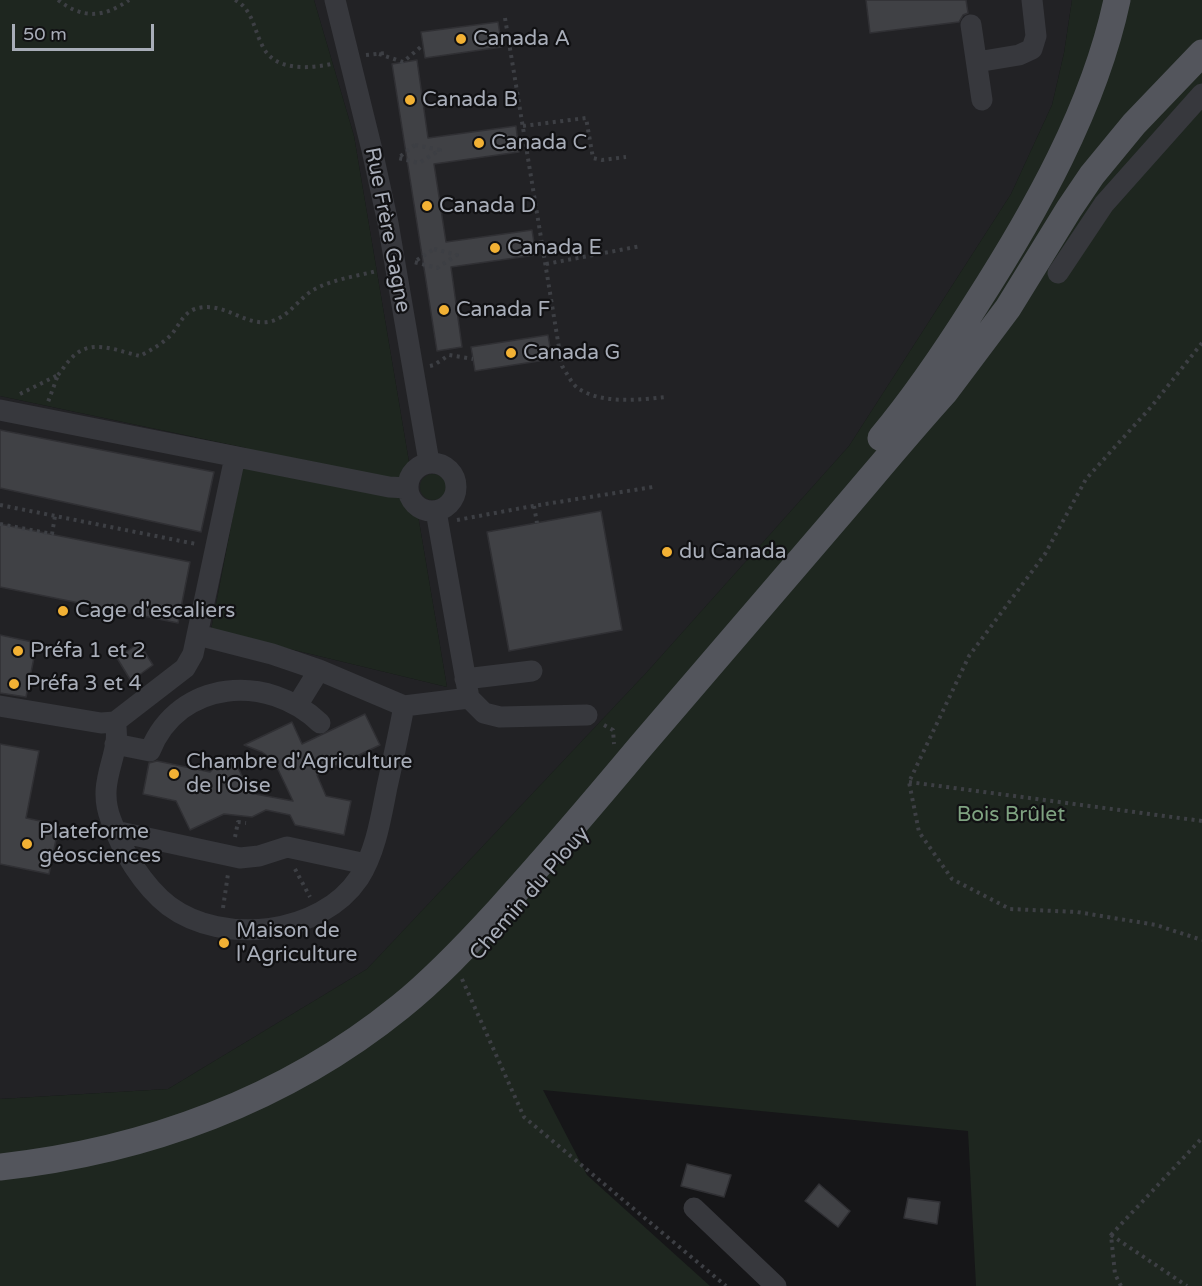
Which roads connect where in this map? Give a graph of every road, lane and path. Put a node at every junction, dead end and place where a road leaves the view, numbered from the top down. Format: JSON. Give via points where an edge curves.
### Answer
{"nodes":[{"id":1,"x":57,"y":0,"type":"edge"},
{"id":2,"x":129,"y":0,"type":"edge"},
{"id":3,"x":235,"y":0,"type":"edge"},
{"id":4,"x":335,"y":0,"type":"edge"},
{"id":5,"x":1032,"y":0,"type":"edge"},
{"id":6,"x":1117,"y":0,"type":"edge"},
{"id":7,"x":1135,"y":0,"type":"edge"},
{"id":8,"x":505,"y":18,"type":"dead end"},
{"id":9,"x":971,"y":25,"type":"dead end"},
{"id":10,"x":423,"y":45,"type":"dead end"},
{"id":11,"x":385,"y":53,"type":"dead end"},
{"id":12,"x":1202,"y":53,"type":"edge"},
{"id":13,"x":380,"y":54,"type":"junction"},
{"id":14,"x":360,"y":56,"type":"dead end"},
{"id":15,"x":976,"y":62,"type":"junction"},
{"id":16,"x":336,"y":63,"type":"dead end"},
{"id":17,"x":1202,"y":94,"type":"edge"},
{"id":18,"x":982,"y":100,"type":"dead end"},
{"id":19,"x":523,"y":126,"type":"junction"},
{"id":20,"x":626,"y":157,"type":"dead end"},
{"id":21,"x":398,"y":158,"type":"joint"},
{"id":22,"x":641,"y":246,"type":"dead end"},
{"id":23,"x":414,"y":262,"type":"joint"},
{"id":24,"x":546,"y":264,"type":"junction"},
{"id":25,"x":384,"y":270,"type":"dead end"},
{"id":26,"x":1058,"y":273,"type":"dead end"},
{"id":27,"x":1202,"y":343,"type":"edge"},
{"id":28,"x":473,"y":359,"type":"dead end"},
{"id":29,"x":427,"y":366,"type":"dead end"},
{"id":30,"x":57,"y":375,"type":"junction"},
{"id":31,"x":19,"y":394,"type":"dead end"},
{"id":32,"x":665,"y":397,"type":"dead end"},
{"id":33,"x":0,"y":410,"type":"edge"},
{"id":34,"x":42,"y":418,"type":"junction"},
{"id":35,"x":917,"y":422,"type":"junction"},
{"id":36,"x":235,"y":457,"type":"junction"},
{"id":37,"x":429,"y":462,"type":"junction"},
{"id":38,"x":653,"y":487,"type":"dead end"},
{"id":39,"x":408,"y":488,"type":"junction"},
{"id":40,"x":0,"y":505,"type":"edge"},
{"id":41,"x":533,"y":506,"type":"junction"},
{"id":42,"x":436,"y":511,"type":"junction"},
{"id":43,"x":55,"y":516,"type":"junction"},
{"id":44,"x":456,"y":520,"type":"dead end"},
{"id":45,"x":537,"y":523,"type":"dead end"},
{"id":46,"x":0,"y":524,"type":"edge"},
{"id":47,"x":216,"y":548,"type":"junction"},
{"id":48,"x":198,"y":635,"type":"junction"},
{"id":49,"x":319,"y":670,"type":"junction"},
{"id":50,"x":532,"y":671,"type":"dead end"},
{"id":51,"x":467,"y":689,"type":"junction"},
{"id":52,"x":298,"y":704,"type":"junction"},
{"id":53,"x":0,"y":706,"type":"edge"},
{"id":54,"x":404,"y":706,"type":"junction"},
{"id":55,"x":587,"y":715,"type":"joint"},
{"id":56,"x":115,"y":722,"type":"junction"},
{"id":57,"x":320,"y":723,"type":"dead end"},
{"id":58,"x":115,"y":744,"type":"junction"},
{"id":59,"x":614,"y":752,"type":"junction"},
{"id":60,"x":909,"y":782,"type":"junction"},
{"id":61,"x":1202,"y":820,"type":"edge"},
{"id":62,"x":115,"y":831,"type":"junction"},
{"id":63,"x":282,"y":848,"type":"junction"},
{"id":64,"x":231,"y":856,"type":"junction"},
{"id":65,"x":366,"y":864,"type":"junction"},
{"id":66,"x":319,"y":912,"type":"junction"},
{"id":67,"x":220,"y":927,"type":"junction"},
{"id":68,"x":1202,"y":940,"type":"edge"},
{"id":69,"x":460,"y":974,"type":"dead end"},
{"id":70,"x":1202,"y":1138,"type":"edge"},
{"id":71,"x":0,"y":1149,"type":"edge"},
{"id":72,"x":0,"y":1167,"type":"edge"},
{"id":73,"x":694,"y":1208,"type":"dead end"},
{"id":74,"x":1111,"y":1235,"type":"junction"},
{"id":75,"x":726,"y":1286,"type":"edge"},
{"id":76,"x":776,"y":1286,"type":"edge"},
{"id":77,"x":1121,"y":1286,"type":"edge"},
{"id":78,"x":1187,"y":1286,"type":"edge"}],
"edges":[{"from":1,"to":2,"type":"path","via":[[94,16]]},
{"from":3,"to":16,"type":"path","via":[[252,18],[264,49],[279,63],[311,68]]},
{"from":4,"to":37,"type":"street","name":"Rue Frère Gagne","via":[[388,223]]},
{"from":5,"to":15,"type":"street","via":[[1036,36],[1032,49]]},
{"from":6,"to":59,"type":"main road","via":[[1101,60],[1069,138],[1015,241],[960,330],[890,427]]},
{"from":7,"to":35,"type":"main road","via":[[1124,46],[1095,126],[1067,183],[1004,296]]},
{"from":8,"to":19,"type":"path"},
{"from":9,"to":15,"type":"street"},
{"from":10,"to":13,"type":"path","via":[[403,62]]},
{"from":11,"to":13,"type":"path"},
{"from":12,"to":35,"type":"main road","via":[[1092,175],[994,328]]},
{"from":13,"to":14,"type":"path"},
{"from":15,"to":18,"type":"street"},
{"from":17,"to":26,"type":"street","via":[[1104,204]]},
{"from":19,"to":20,"type":"path","via":[[586,118],[593,158]]},
{"from":19,"to":24,"type":"path"},
{"from":21,"to":21,"type":"path","via":[[415,145],[440,150],[419,163]]},
{"from":22,"to":24,"type":"path"},
{"from":23,"to":23,"type":"path","via":[[434,249],[457,255],[437,268]]},
{"from":24,"to":32,"type":"path","via":[[562,366],[578,388],[597,397]]},
{"from":25,"to":30,"type":"path","via":[[315,289],[274,321],[258,322],[213,306],[196,309],[185,314],[170,336],[140,356],[94,347],[77,352]]},
{"from":27,"to":60,"type":"path","via":[[1086,479],[1045,554],[969,656]]},
{"from":28,"to":29,"type":"path","via":[[450,355]]},
{"from":30,"to":31,"type":"path"},
{"from":30,"to":34,"type":"path"},
{"from":33,"to":34,"type":"street"},
{"from":34,"to":36,"type":"street"},
{"from":35,"to":72,"type":"main road","via":[[529,877],[459,952],[401,1006],[313,1068],[216,1115],[128,1144]]},
{"from":36,"to":39,"type":"street"},
{"from":36,"to":47,"type":"street"},
{"from":37,"to":39,"type":"street","via":[[414,470]]},
{"from":37,"to":42,"type":"street","via":[[446,466],[457,484],[452,502]]},
{"from":38,"to":41,"type":"path"},
{"from":39,"to":42,"type":"street","via":[[416,505]]},
{"from":40,"to":43,"type":"path"},
{"from":41,"to":44,"type":"path"},
{"from":41,"to":45,"type":"path"},
{"from":42,"to":51,"type":"street"},
{"from":43,"to":46,"type":"path","via":[[52,534]]},
{"from":43,"to":47,"type":"path"},
{"from":47,"to":48,"type":"street"},
{"from":48,"to":49,"type":"street"},
{"from":48,"to":56,"type":"street","via":[[194,654],[185,668]]},
{"from":49,"to":52,"type":"street"},
{"from":49,"to":54,"type":"street"},
{"from":50,"to":51,"type":"street"},
{"from":51,"to":54,"type":"street"},
{"from":51,"to":55,"type":"street","via":[[484,713],[500,717]]},
{"from":52,"to":57,"type":"street"},
{"from":52,"to":58,"type":"street","via":[[263,692],[219,692],[196,700],[176,714],[160,731],[150,751]]},
{"from":53,"to":56,"type":"street"},
{"from":54,"to":65,"type":"street","via":[[381,817]]},
{"from":55,"to":59,"type":"path","via":[[613,730]]},
{"from":56,"to":58,"type":"street"},
{"from":58,"to":62,"type":"street","via":[[105,788]]},
{"from":59,"to":71,"type":"main road","via":[[444,944],[371,1008],[320,1044],[235,1089],[171,1113],[94,1133]]},
{"from":60,"to":61,"type":"path"},
{"from":60,"to":68,"type":"path","via":[[919,832],[952,879],[1010,909],[1077,912],[1156,925]]},
{"from":62,"to":64,"type":"street"},
{"from":62,"to":67,"type":"street","via":[[126,853],[162,900],[182,914]]},
{"from":63,"to":64,"type":"street","via":[[259,856]]},
{"from":63,"to":65,"type":"street"},
{"from":63,"to":66,"type":"path"},
{"from":64,"to":67,"type":"path"},
{"from":65,"to":66,"type":"street","via":[[348,891]]},
{"from":66,"to":67,"type":"street","via":[[277,927]]},
{"from":69,"to":75,"type":"path","name":"Chemin du Plouy","via":[[524,1116]]},
{"from":70,"to":74,"type":"path"},
{"from":73,"to":76,"type":"street"},
{"from":74,"to":77,"type":"path","via":[[1115,1274]]},
{"from":74,"to":78,"type":"path"}]}
